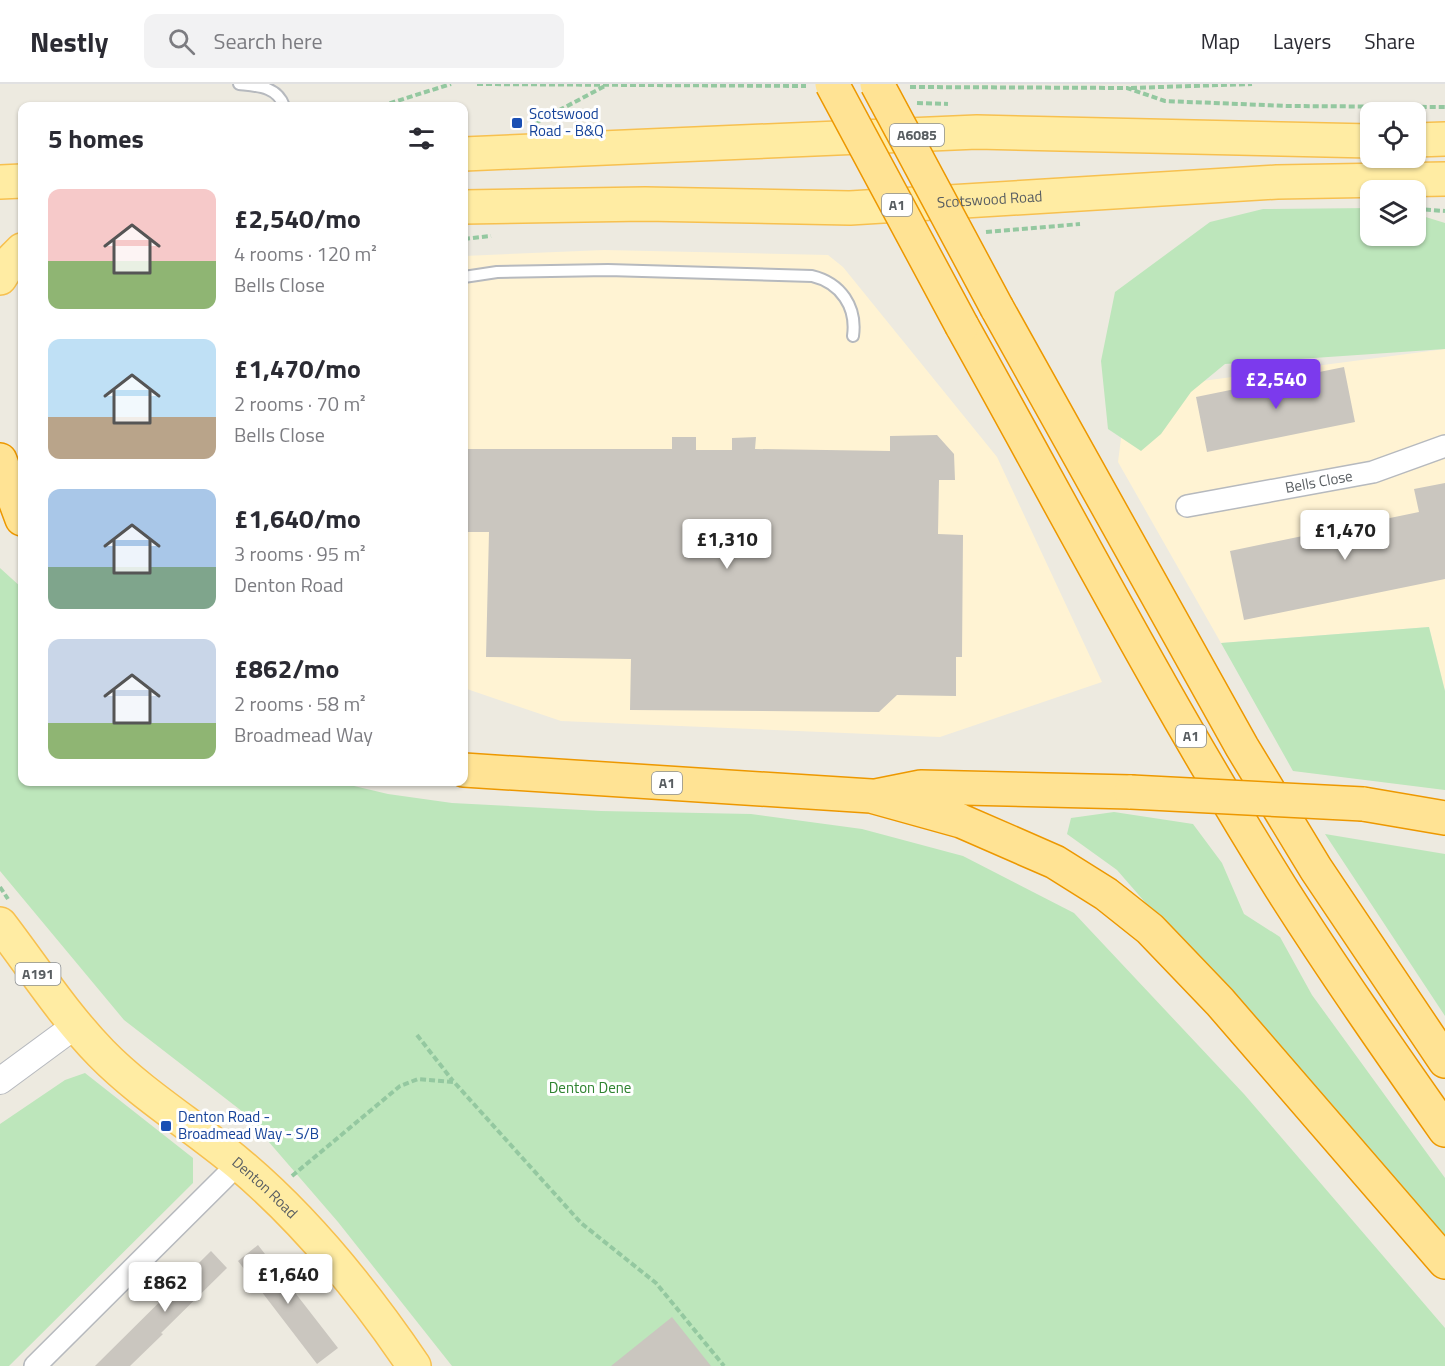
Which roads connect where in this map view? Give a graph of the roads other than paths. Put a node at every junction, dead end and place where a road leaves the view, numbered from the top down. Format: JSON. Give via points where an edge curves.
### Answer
{"nodes":[{"id":1,"x":238,"y":84,"type":"edge"},
{"id":2,"x":821,"y":85,"type":"edge"},
{"id":3,"x":890,"y":85,"type":"edge"},
{"id":4,"x":282,"y":102,"type":"edge"},
{"id":5,"x":1426,"y":140,"type":"edge"},
{"id":6,"x":1445,"y":140,"type":"edge"},
{"id":7,"x":1360,"y":141,"type":"edge"},
{"id":8,"x":468,"y":154,"type":"edge"},
{"id":9,"x":1445,"y":179,"type":"edge"},
{"id":10,"x":18,"y":181,"type":"edge"},
{"id":11,"x":0,"y":182,"type":"edge"},
{"id":12,"x":468,"y":207,"type":"edge"},
{"id":13,"x":18,"y":254,"type":"edge"},
{"id":14,"x":468,"y":276,"type":"edge"},
{"id":15,"x":0,"y":278,"type":"edge"},
{"id":16,"x":853,"y":336,"type":"dead end"},
{"id":17,"x":1445,"y":446,"type":"edge"},
{"id":18,"x":0,"y":460,"type":"edge"},
{"id":19,"x":1187,"y":506,"type":"dead end"},
{"id":20,"x":18,"y":508,"type":"edge"},
{"id":21,"x":0,"y":521,"type":"edge"},
{"id":22,"x":18,"y":537,"type":"edge"},
{"id":23,"x":468,"y":770,"type":"edge"},
{"id":24,"x":871,"y":796,"type":"junction"},
{"id":25,"x":1445,"y":818,"type":"edge"},
{"id":26,"x":0,"y":924,"type":"edge"},
{"id":27,"x":76,"y":1024,"type":"junction"},
{"id":28,"x":1445,"y":1061,"type":"edge"},
{"id":29,"x":0,"y":1082,"type":"edge"},
{"id":30,"x":1445,"y":1130,"type":"edge"},
{"id":31,"x":238,"y":1164,"type":"junction"},
{"id":32,"x":1445,"y":1262,"type":"edge"},
{"id":33,"x":35,"y":1366,"type":"edge"},
{"id":34,"x":414,"y":1366,"type":"edge"}],
"edges":[{"from":1,"to":4,"type":"lane","via":[[271,90]]},
{"from":2,"to":30,"type":"highway","number":"A1","bridge":true,"via":[[962,326],[1219,784],[1360,1009]]},
{"from":3,"to":28,"type":"highway","number":"A1","bridge":true,"via":[[997,308],[1242,747],[1316,869]]},
{"from":5,"to":6,"type":"main road"},
{"from":7,"to":8,"type":"main road","number":"A6085","via":[[977,132]]},
{"from":9,"to":12,"type":"main road","name":"Scotswood Road","via":[[1277,182],[850,208],[645,204]]},
{"from":10,"to":11,"type":"main road"},
{"from":13,"to":15,"type":"main road"},
{"from":14,"to":16,"type":"lane","via":[[497,272],[608,270],[812,276],[825,279],[843,293],[855,324]]},
{"from":17,"to":19,"type":"street","name":"Bells Close","via":[[1373,472]]},
{"from":18,"to":20,"type":"highway"},
{"from":21,"to":22,"type":"highway"},
{"from":23,"to":24,"type":"highway","number":"A1"},
{"from":24,"to":25,"type":"highway","number":"A1","bridge":true,"via":[[921,787],[1131,792],[1363,804]]},
{"from":24,"to":32,"type":"highway","number":"A1","via":[[962,821],[1055,862],[1106,894],[1150,929],[1220,1002]]},
{"from":26,"to":27,"type":"main road","name":"Denton Road","number":"A191"},
{"from":27,"to":29,"type":"street"},
{"from":27,"to":31,"type":"main road","name":"Denton Road","number":"A191","via":[[121,1072]]},
{"from":31,"to":33,"type":"street"},
{"from":31,"to":34,"type":"main road","name":"Denton Road","number":"A191","via":[[313,1233],[386,1324]]}]}
